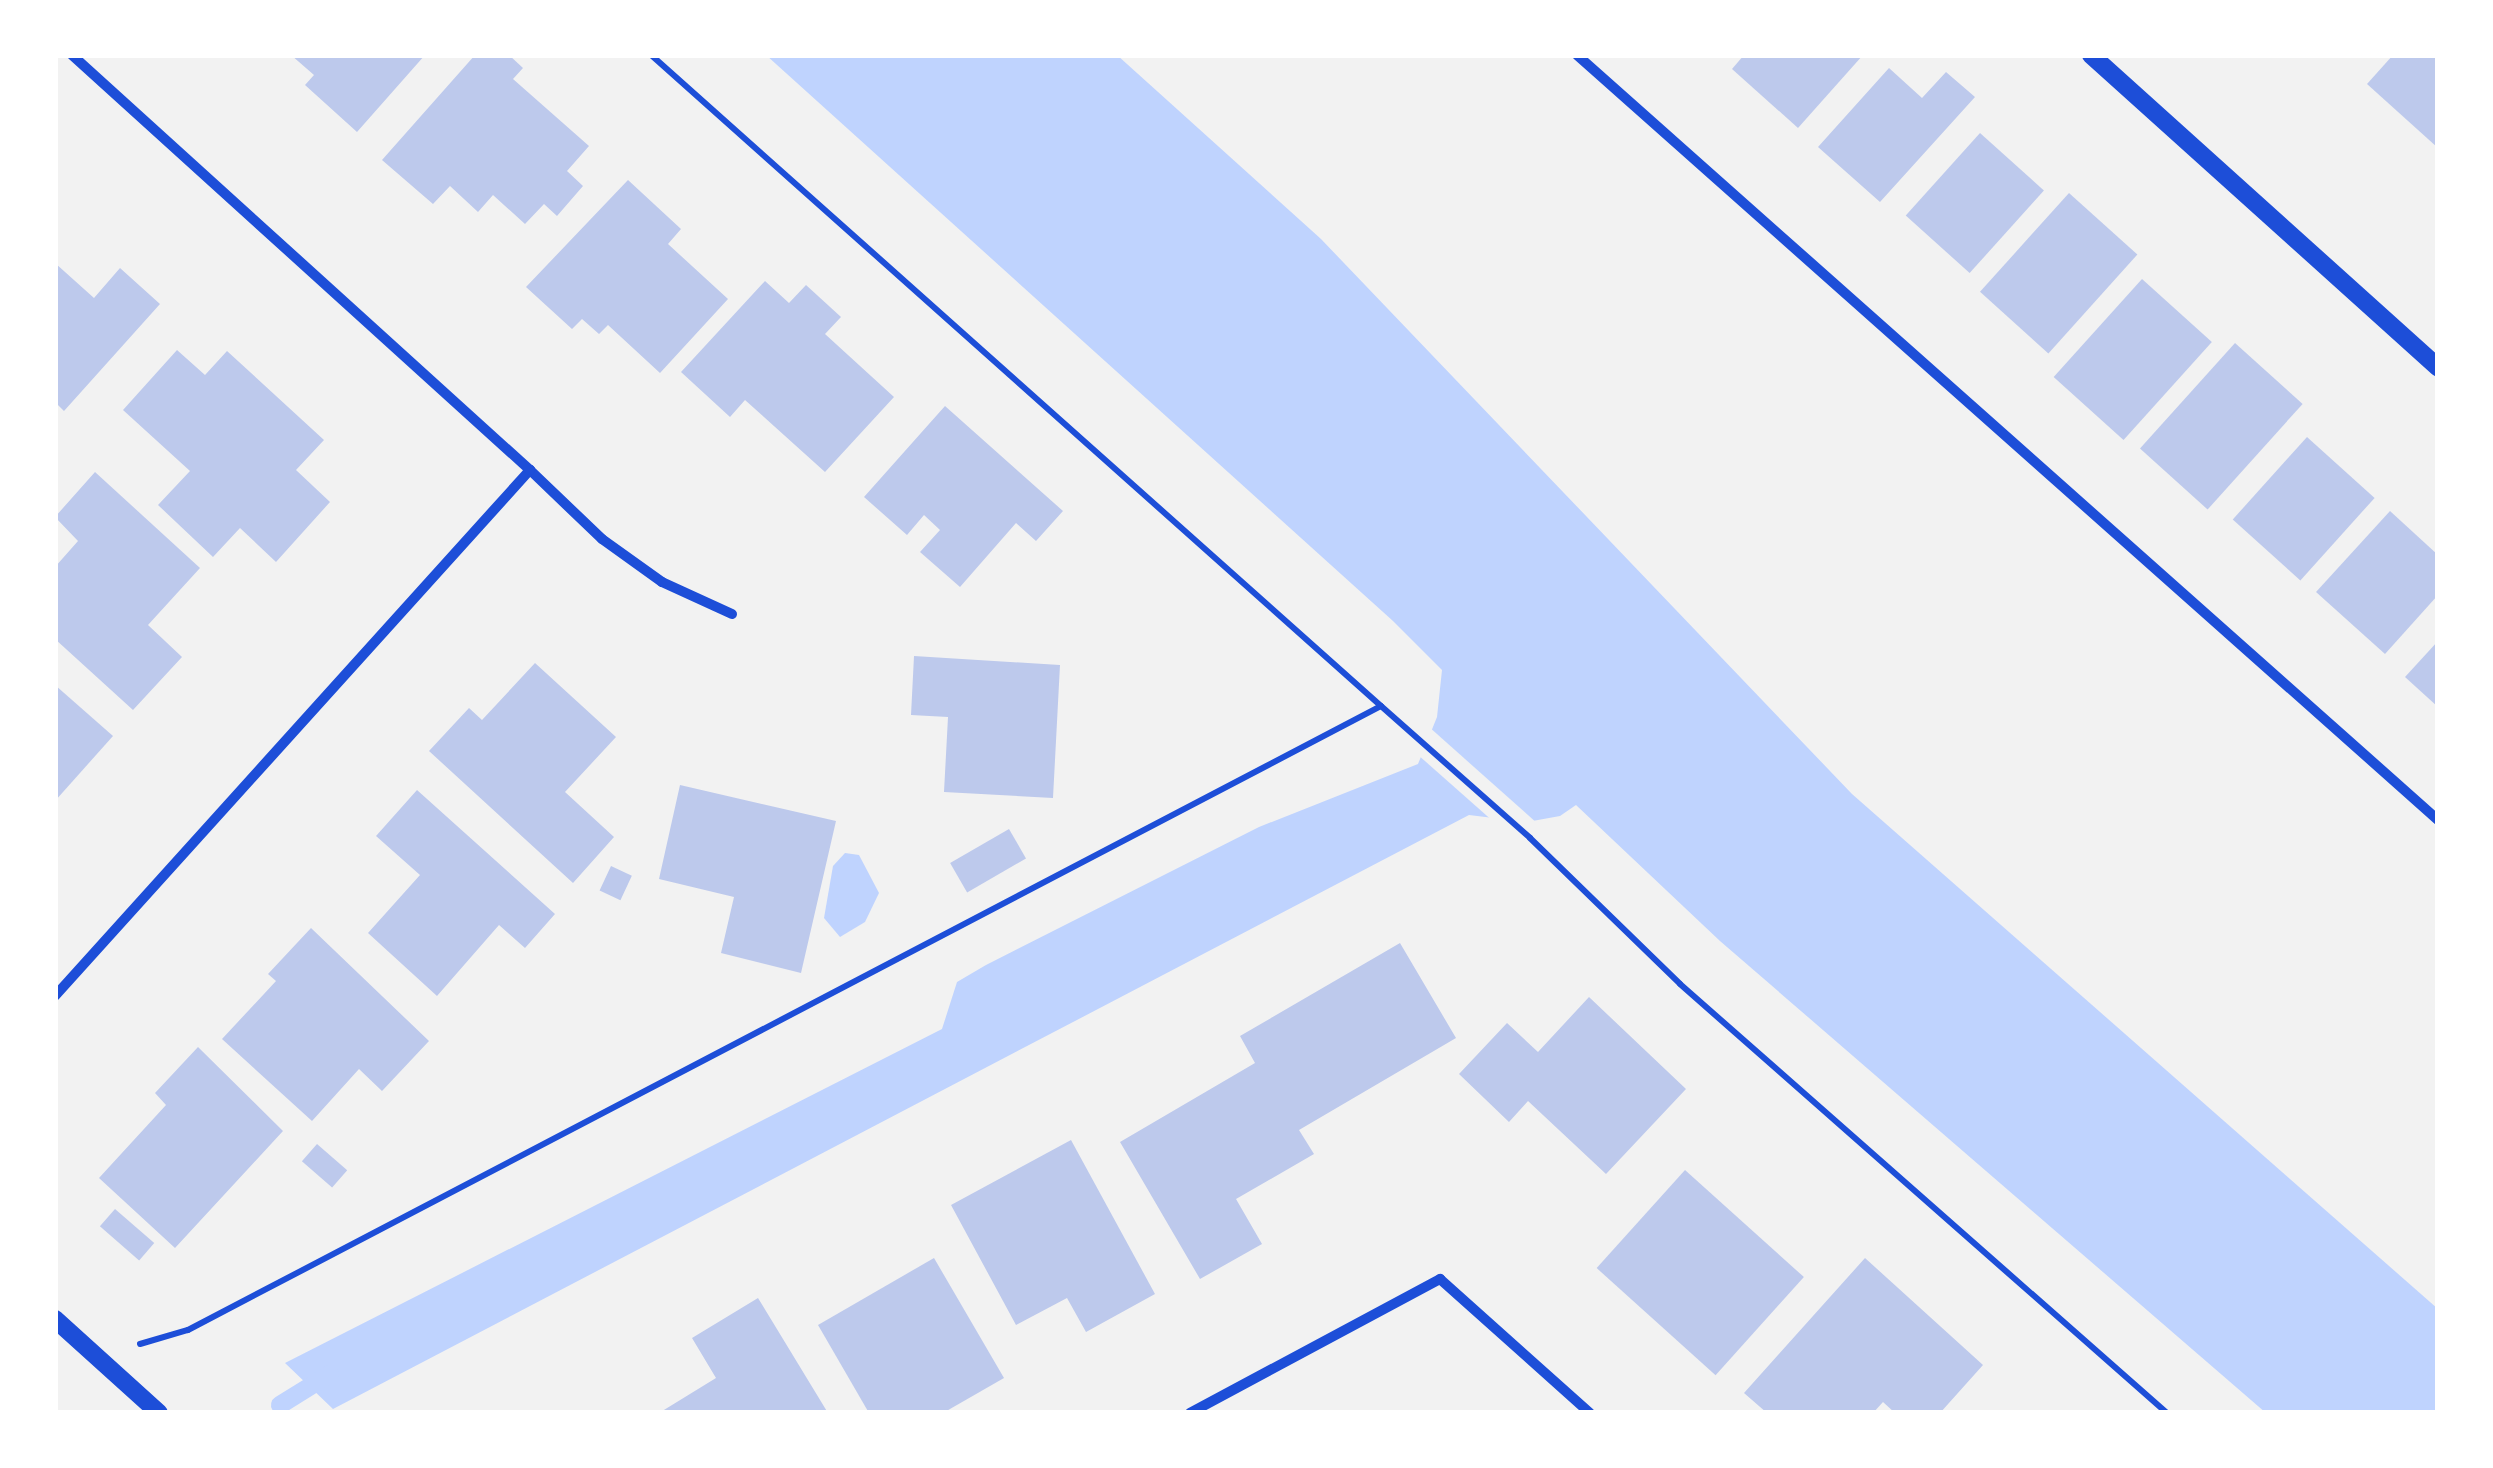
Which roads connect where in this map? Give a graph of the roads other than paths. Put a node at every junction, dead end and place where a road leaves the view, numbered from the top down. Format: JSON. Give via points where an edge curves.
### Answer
{"nodes":[{"id":1,"x":72,"y":55,"type":"edge"},
{"id":2,"x":1577,"y":55,"type":"edge"},
{"id":3,"x":2091,"y":55,"type":"edge"},
{"id":4,"x":2438,"y":367,"type":"edge"},
{"id":5,"x":530,"y":470,"type":"junction"},
{"id":6,"x":732,"y":614,"type":"dead end"},
{"id":7,"x":2438,"y":820,"type":"edge"},
{"id":8,"x":55,"y":996,"type":"edge"},
{"id":9,"x":55,"y":1319,"type":"edge"},
{"id":10,"x":159,"y":1413,"type":"edge"},
{"id":11,"x":1190,"y":1413,"type":"edge"},
{"id":12,"x":1590,"y":1413,"type":"edge"}],
"edges":[{"from":1,"to":5,"type":"street"},
{"from":2,"to":7,"type":"street"},
{"from":3,"to":4,"type":"street"},
{"from":5,"to":6,"type":"street","via":[[602,539],[662,582]]},
{"from":5,"to":8,"type":"street"},
{"from":9,"to":10,"type":"street"},
{"from":11,"to":12,"type":"street","via":[[1440,1279]]}]}
